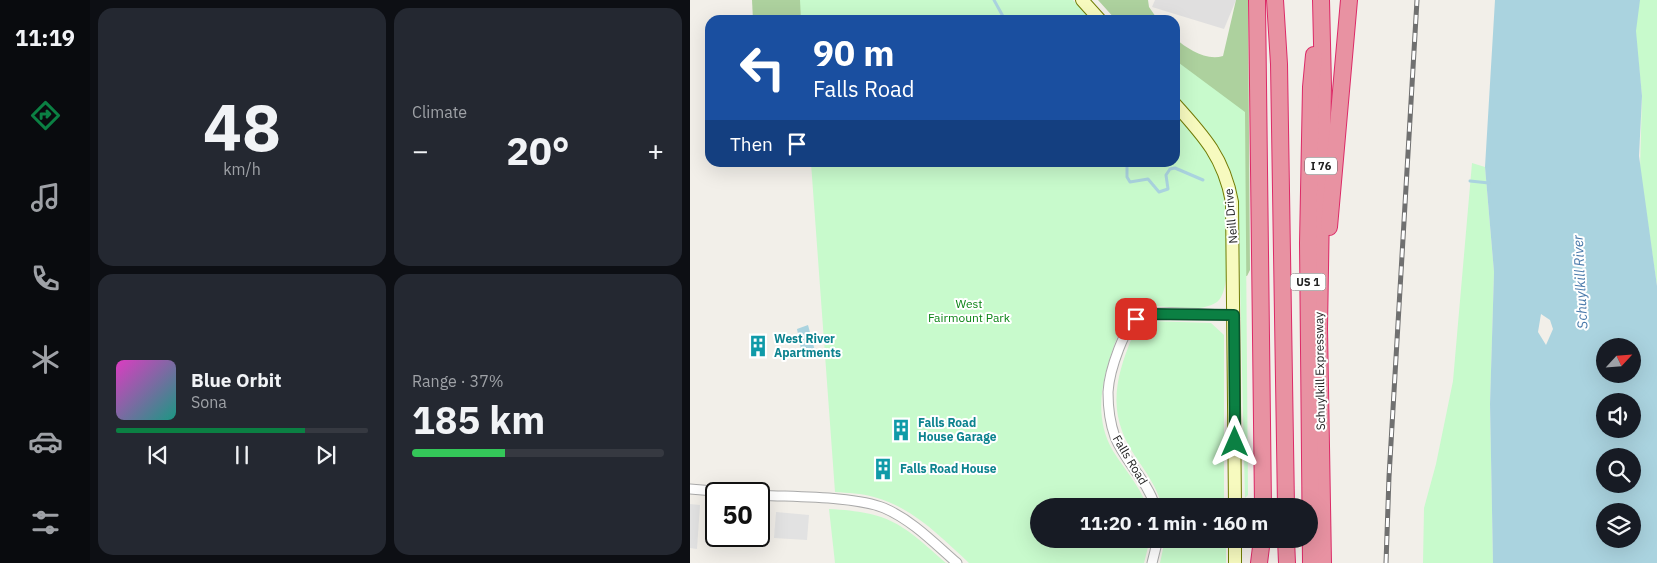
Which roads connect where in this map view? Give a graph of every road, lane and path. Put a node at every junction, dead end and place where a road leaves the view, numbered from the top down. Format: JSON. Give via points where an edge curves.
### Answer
{"nodes":[{"id":1,"x":1082,"y":0,"type":"edge"},
{"id":2,"x":1257,"y":0,"type":"edge"},
{"id":3,"x":1275,"y":0,"type":"edge"},
{"id":4,"x":1280,"y":0,"type":"edge"},
{"id":5,"x":1349,"y":0,"type":"edge"},
{"id":6,"x":1321,"y":1,"type":"edge"},
{"id":7,"x":1096,"y":15,"type":"edge"},
{"id":8,"x":1277,"y":30,"type":"junction"},
{"id":9,"x":1180,"y":110,"type":"edge"},
{"id":10,"x":1234,"y":315,"type":"junction"},
{"id":11,"x":1319,"y":329,"type":"junction"},
{"id":12,"x":1285,"y":460,"type":"junction"},
{"id":13,"x":690,"y":489,"type":"edge"},
{"id":14,"x":705,"y":490,"type":"edge"},
{"id":15,"x":770,"y":495,"type":"edge"},
{"id":16,"x":1152,"y":498,"type":"edge"},
{"id":17,"x":1235,"y":498,"type":"edge"},
{"id":18,"x":1263,"y":498,"type":"edge"},
{"id":19,"x":1276,"y":498,"type":"edge"},
{"id":20,"x":1286,"y":498,"type":"edge"},
{"id":21,"x":1156,"y":548,"type":"edge"},
{"id":22,"x":1235,"y":548,"type":"edge"},
{"id":23,"x":1286,"y":548,"type":"edge"},
{"id":24,"x":957,"y":563,"type":"edge"},
{"id":25,"x":1152,"y":563,"type":"edge"},
{"id":26,"x":1235,"y":563,"type":"edge"},
{"id":27,"x":1287,"y":563,"type":"edge"},
{"id":28,"x":1311,"y":563,"type":"edge"},
{"id":29,"x":1324,"y":563,"type":"edge"}],
"edges":[{"from":1,"to":7,"type":"main road"},
{"from":2,"to":18,"type":"highway"},
{"from":3,"to":8,"type":"highway"},
{"from":4,"to":8,"type":"highway"},
{"from":5,"to":11,"type":"highway"},
{"from":6,"to":11,"type":"highway","name":"Schuylkill Expressway","number":"I 76","via":[[1323,86]]},
{"from":6,"to":28,"type":"highway","number":"US 1","via":[[1311,87],[1308,192]]},
{"from":8,"to":12,"type":"highway"},
{"from":9,"to":10,"type":"main road","name":"Neill Drive","via":[[1211,146],[1228,183],[1233,218]]},
{"from":10,"to":16,"type":"street","name":"Falls Road","via":[[1144,314],[1131,324],[1124,338],[1110,378],[1110,421],[1118,444]]},
{"from":10,"to":17,"type":"main road"},
{"from":11,"to":29,"type":"highway","name":"Schuylkill Expressway","number":"I 76"},
{"from":12,"to":19,"type":"highway"},
{"from":12,"to":20,"type":"highway"},
{"from":13,"to":14,"type":"street"},
{"from":15,"to":24,"type":"street","via":[[874,505],[893,512],[923,532]]},
{"from":21,"to":25,"type":"street"},
{"from":22,"to":26,"type":"main road"},
{"from":23,"to":27,"type":"highway"}]}
